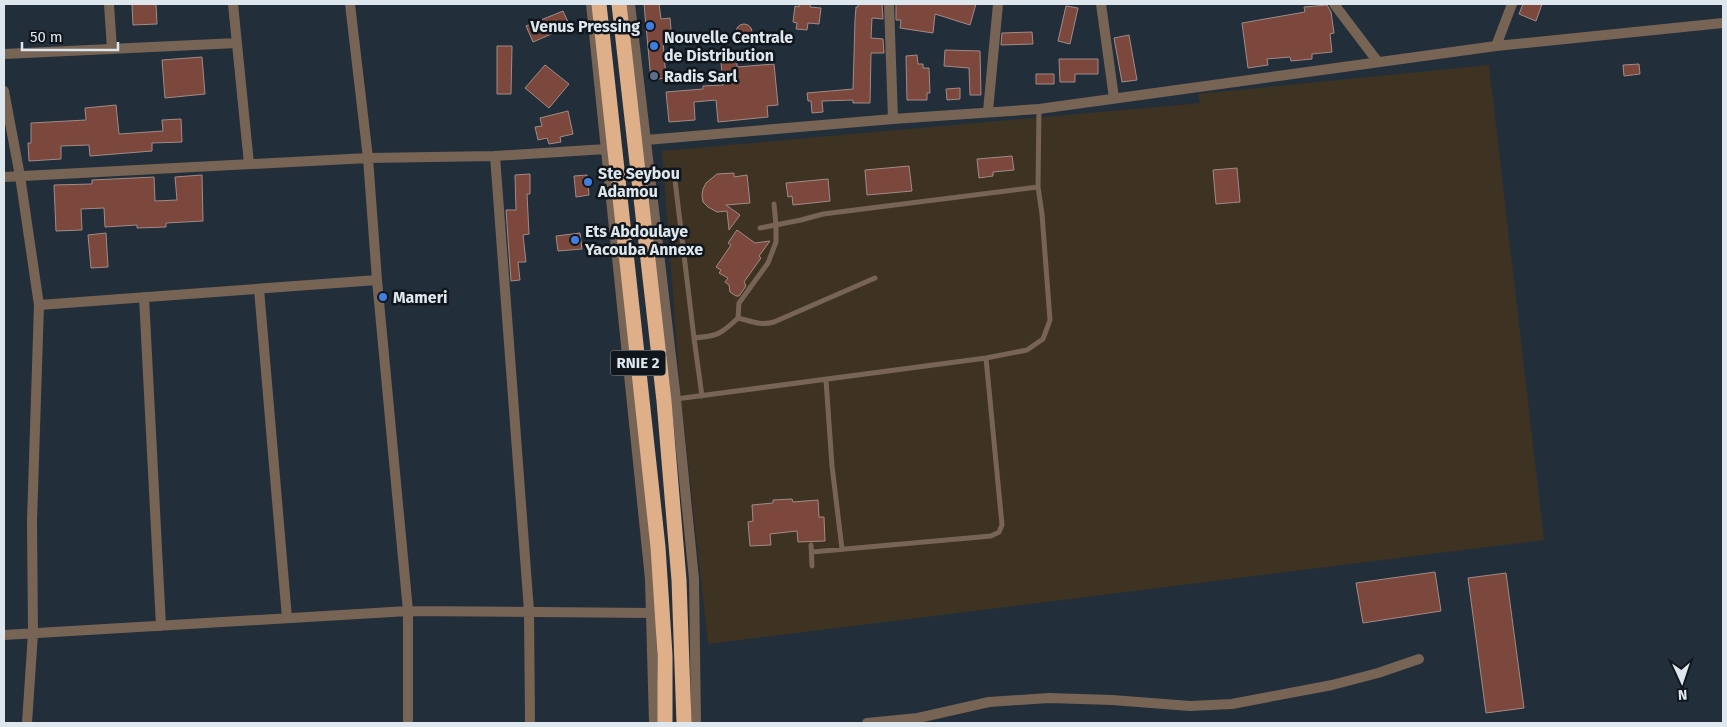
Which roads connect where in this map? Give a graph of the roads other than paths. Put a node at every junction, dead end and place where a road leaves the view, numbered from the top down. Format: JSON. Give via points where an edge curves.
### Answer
{"nodes":[{"id":1,"x":109,"y":4,"type":"edge"},
{"id":2,"x":233,"y":4,"type":"edge"},
{"id":3,"x":350,"y":4,"type":"edge"},
{"id":4,"x":590,"y":4,"type":"edge"},
{"id":5,"x":599,"y":4,"type":"edge"},
{"id":6,"x":619,"y":4,"type":"edge"},
{"id":7,"x":630,"y":4,"type":"edge"},
{"id":8,"x":890,"y":4,"type":"edge"},
{"id":9,"x":998,"y":4,"type":"edge"},
{"id":10,"x":1101,"y":4,"type":"edge"},
{"id":11,"x":1334,"y":4,"type":"edge"},
{"id":12,"x":1512,"y":4,"type":"edge"},
{"id":13,"x":1723,"y":23,"type":"edge"},
{"id":14,"x":237,"y":43,"type":"junction"},
{"id":15,"x":1496,"y":46,"type":"junction"},
{"id":16,"x":112,"y":49,"type":"junction"},
{"id":17,"x":4,"y":54,"type":"edge"},
{"id":18,"x":1378,"y":62,"type":"junction"},
{"id":19,"x":4,"y":91,"type":"edge"},
{"id":20,"x":1114,"y":98,"type":"junction"},
{"id":21,"x":1039,"y":109,"type":"junction"},
{"id":22,"x":988,"y":111,"type":"junction"},
{"id":23,"x":892,"y":119,"type":"junction"},
{"id":24,"x":646,"y":140,"type":"junction"},
{"id":25,"x":606,"y":149,"type":"junction"},
{"id":26,"x":496,"y":156,"type":"junction"},
{"id":27,"x":368,"y":158,"type":"junction"},
{"id":28,"x":249,"y":164,"type":"junction"},
{"id":29,"x":674,"y":172,"type":"dead end"},
{"id":30,"x":4,"y":176,"type":"edge"},
{"id":31,"x":20,"y":176,"type":"junction"},
{"id":32,"x":1038,"y":187,"type":"junction"},
{"id":33,"x":774,"y":204,"type":"dead end"},
{"id":34,"x":776,"y":225,"type":"junction"},
{"id":35,"x":760,"y":228,"type":"dead end"},
{"id":36,"x":875,"y":278,"type":"dead end"},
{"id":37,"x":377,"y":280,"type":"junction"},
{"id":38,"x":259,"y":288,"type":"junction"},
{"id":39,"x":144,"y":297,"type":"junction"},
{"id":40,"x":39,"y":305,"type":"junction"},
{"id":41,"x":738,"y":318,"type":"junction"},
{"id":42,"x":694,"y":338,"type":"junction"},
{"id":43,"x":986,"y":358,"type":"junction"},
{"id":44,"x":826,"y":380,"type":"junction"},
{"id":45,"x":702,"y":396,"type":"junction"},
{"id":46,"x":676,"y":399,"type":"junction"},
{"id":47,"x":811,"y":545,"type":"dead end"},
{"id":48,"x":842,"y":549,"type":"junction"},
{"id":49,"x":812,"y":552,"type":"junction"},
{"id":50,"x":812,"y":566,"type":"dead end"},
{"id":51,"x":408,"y":611,"type":"junction"},
{"id":52,"x":529,"y":611,"type":"junction"},
{"id":53,"x":652,"y":613,"type":"junction"},
{"id":54,"x":287,"y":618,"type":"junction"},
{"id":55,"x":161,"y":626,"type":"junction"},
{"id":56,"x":33,"y":633,"type":"junction"},
{"id":57,"x":4,"y":635,"type":"edge"},
{"id":58,"x":1419,"y":659,"type":"dead end"},
{"id":59,"x":27,"y":723,"type":"edge"},
{"id":60,"x":408,"y":723,"type":"edge"},
{"id":61,"x":530,"y":723,"type":"edge"},
{"id":62,"x":654,"y":723,"type":"edge"},
{"id":63,"x":665,"y":723,"type":"edge"},
{"id":64,"x":684,"y":723,"type":"edge"},
{"id":65,"x":696,"y":723,"type":"edge"},
{"id":66,"x":867,"y":723,"type":"edge"}],
"edges":[{"from":1,"to":16,"type":"street"},
{"from":2,"to":14,"type":"street"},
{"from":3,"to":27,"type":"street"},
{"from":4,"to":25,"type":"street"},
{"from":5,"to":63,"type":"highway","name":"RNIE 2","number":"RNIE 2","via":[[658,547],[665,655]]},
{"from":6,"to":64,"type":"highway","name":"RNIE 2","number":"RNIE 2","via":[[664,401],[679,580]]},
{"from":7,"to":24,"type":"street"},
{"from":8,"to":23,"type":"street"},
{"from":9,"to":22,"type":"street"},
{"from":10,"to":20,"type":"street"},
{"from":11,"to":18,"type":"street"},
{"from":12,"to":15,"type":"street"},
{"from":13,"to":15,"type":"street"},
{"from":14,"to":16,"type":"street"},
{"from":14,"to":28,"type":"street"},
{"from":15,"to":18,"type":"street"},
{"from":16,"to":17,"type":"street"},
{"from":18,"to":20,"type":"street"},
{"from":19,"to":31,"type":"street"},
{"from":20,"to":21,"type":"street"},
{"from":21,"to":22,"type":"street"},
{"from":21,"to":32,"type":"lane"},
{"from":22,"to":23,"type":"street"},
{"from":23,"to":24,"type":"street"},
{"from":24,"to":46,"type":"street"},
{"from":25,"to":26,"type":"street"},
{"from":25,"to":53,"type":"street"},
{"from":26,"to":27,"type":"street"},
{"from":26,"to":52,"type":"street"},
{"from":27,"to":28,"type":"street"},
{"from":27,"to":37,"type":"street"},
{"from":28,"to":31,"type":"street"},
{"from":29,"to":42,"type":"lane"},
{"from":30,"to":31,"type":"street"},
{"from":31,"to":40,"type":"street"},
{"from":32,"to":34,"type":"lane","via":[[823,214]]},
{"from":32,"to":43,"type":"lane","via":[[1050,320],[1043,339],[1027,350]]},
{"from":33,"to":34,"type":"lane"},
{"from":34,"to":35,"type":"lane"},
{"from":34,"to":41,"type":"lane","via":[[776,242],[768,263],[739,303]]},
{"from":36,"to":41,"type":"lane","via":[[774,322],[757,324]]},
{"from":37,"to":38,"type":"street"},
{"from":37,"to":51,"type":"street"},
{"from":38,"to":39,"type":"street"},
{"from":38,"to":54,"type":"street"},
{"from":39,"to":40,"type":"street"},
{"from":39,"to":55,"type":"street"},
{"from":40,"to":56,"type":"street","via":[[32,521]]},
{"from":41,"to":42,"type":"lane","via":[[723,332]]},
{"from":42,"to":45,"type":"lane"},
{"from":43,"to":44,"type":"lane"},
{"from":43,"to":48,"type":"lane","via":[[1002,526],[999,532],[991,536]]},
{"from":44,"to":45,"type":"lane"},
{"from":44,"to":48,"type":"lane"},
{"from":45,"to":46,"type":"lane"},
{"from":46,"to":65,"type":"street","via":[[694,579]]},
{"from":47,"to":49,"type":"lane"},
{"from":48,"to":49,"type":"lane"},
{"from":49,"to":50,"type":"lane"},
{"from":51,"to":52,"type":"street"},
{"from":51,"to":54,"type":"street"},
{"from":51,"to":60,"type":"street"},
{"from":52,"to":53,"type":"street"},
{"from":52,"to":61,"type":"street"},
{"from":53,"to":62,"type":"street"},
{"from":54,"to":55,"type":"street"},
{"from":55,"to":56,"type":"street"},
{"from":56,"to":57,"type":"street"},
{"from":56,"to":59,"type":"street"},
{"from":58,"to":66,"type":"street","via":[[1332,685],[1232,704],[1190,706],[1049,698],[989,702],[918,718]]}]}
